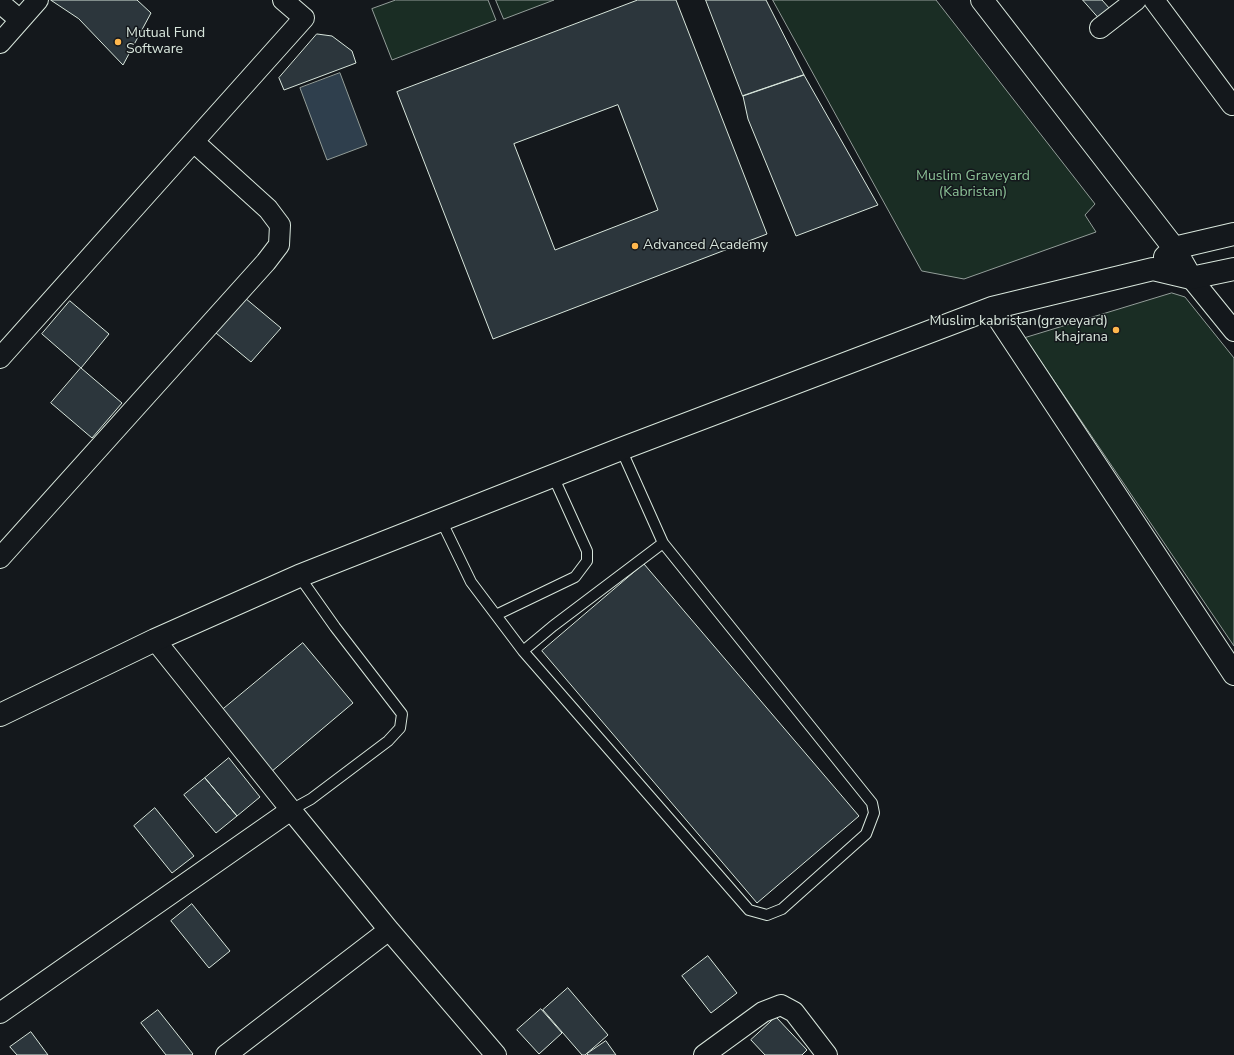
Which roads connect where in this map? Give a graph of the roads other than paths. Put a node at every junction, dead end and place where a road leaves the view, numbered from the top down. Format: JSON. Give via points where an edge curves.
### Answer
{"nodes":[{"id":1,"x":38,"y":0,"type":"edge"},
{"id":2,"x":282,"y":0,"type":"edge"},
{"id":3,"x":982,"y":0,"type":"edge"},
{"id":4,"x":1136,"y":0,"type":"edge"},
{"id":5,"x":1154,"y":0,"type":"edge"},
{"id":6,"x":0,"y":3,"type":"edge"},
{"id":7,"x":20,"y":20,"type":"junction"},
{"id":8,"x":1100,"y":28,"type":"dead end"},
{"id":9,"x":0,"y":43,"type":"edge"},
{"id":10,"x":1234,"y":104,"type":"edge"},
{"id":11,"x":194,"y":142,"type":"junction"},
{"id":12,"x":1234,"y":234,"type":"edge"},
{"id":13,"x":1174,"y":248,"type":"junction"},
{"id":14,"x":1153,"y":268,"type":"junction"},
{"id":15,"x":1234,"y":269,"type":"edge"},
{"id":16,"x":1191,"y":278,"type":"junction"},
{"id":17,"x":992,"y":308,"type":"junction"},
{"id":18,"x":1234,"y":332,"type":"edge"},
{"id":19,"x":0,"y":358,"type":"edge"},
{"id":20,"x":621,"y":449,"type":"junction"},
{"id":21,"x":553,"y":476,"type":"junction"},
{"id":22,"x":441,"y":520,"type":"junction"},
{"id":23,"x":663,"y":543,"type":"junction"},
{"id":24,"x":0,"y":558,"type":"edge"},
{"id":25,"x":299,"y":576,"type":"junction"},
{"id":26,"x":496,"y":615,"type":"junction"},
{"id":27,"x":155,"y":640,"type":"junction"},
{"id":28,"x":523,"y":651,"type":"junction"},
{"id":29,"x":1234,"y":674,"type":"edge"},
{"id":30,"x":0,"y":715,"type":"edge"},
{"id":31,"x":291,"y":810,"type":"junction"},
{"id":32,"x":389,"y":930,"type":"junction"},
{"id":33,"x":0,"y":1013,"type":"edge"},
{"id":34,"x":226,"y":1055,"type":"edge"},
{"id":35,"x":496,"y":1055,"type":"edge"},
{"id":36,"x":704,"y":1055,"type":"edge"},
{"id":37,"x":827,"y":1055,"type":"edge"}],
"edges":[{"from":1,"to":7,"type":"street"},
{"from":2,"to":11,"type":"street","via":[[304,18]]},
{"from":3,"to":13,"type":"street"},
{"from":4,"to":8,"type":"street"},
{"from":5,"to":10,"type":"street","via":[[1232,105]]},
{"from":6,"to":7,"type":"street"},
{"from":7,"to":9,"type":"street"},
{"from":11,"to":19,"type":"street"},
{"from":11,"to":24,"type":"street","via":[[268,209],[280,226],[279,245]]},
{"from":12,"to":13,"type":"street"},
{"from":13,"to":14,"type":"street"},
{"from":13,"to":16,"type":"street"},
{"from":14,"to":16,"type":"street"},
{"from":14,"to":17,"type":"street"},
{"from":15,"to":16,"type":"street"},
{"from":16,"to":18,"type":"street"},
{"from":17,"to":20,"type":"street"},
{"from":17,"to":29,"type":"street"},
{"from":20,"to":21,"type":"street"},
{"from":20,"to":23,"type":"lane"},
{"from":21,"to":22,"type":"street"},
{"from":21,"to":26,"type":"lane","via":[[587,551],[587,562],[575,577]]},
{"from":22,"to":25,"type":"street"},
{"from":22,"to":26,"type":"lane","via":[[471,582]]},
{"from":23,"to":28,"type":"lane"},
{"from":23,"to":28,"type":"lane","via":[[872,803],[874,813],[866,834],[782,909],[767,915],[749,910]]},
{"from":25,"to":27,"type":"street"},
{"from":25,"to":31,"type":"lane","via":[[402,714],[400,728],[388,741],[311,799]]},
{"from":26,"to":28,"type":"lane"},
{"from":27,"to":30,"type":"street"},
{"from":27,"to":31,"type":"street"},
{"from":31,"to":32,"type":"street"},
{"from":31,"to":33,"type":"street"},
{"from":32,"to":34,"type":"street"},
{"from":32,"to":35,"type":"street"},
{"from":36,"to":37,"type":"street","via":[[764,1012],[781,1005],[794,1012]]}]}
